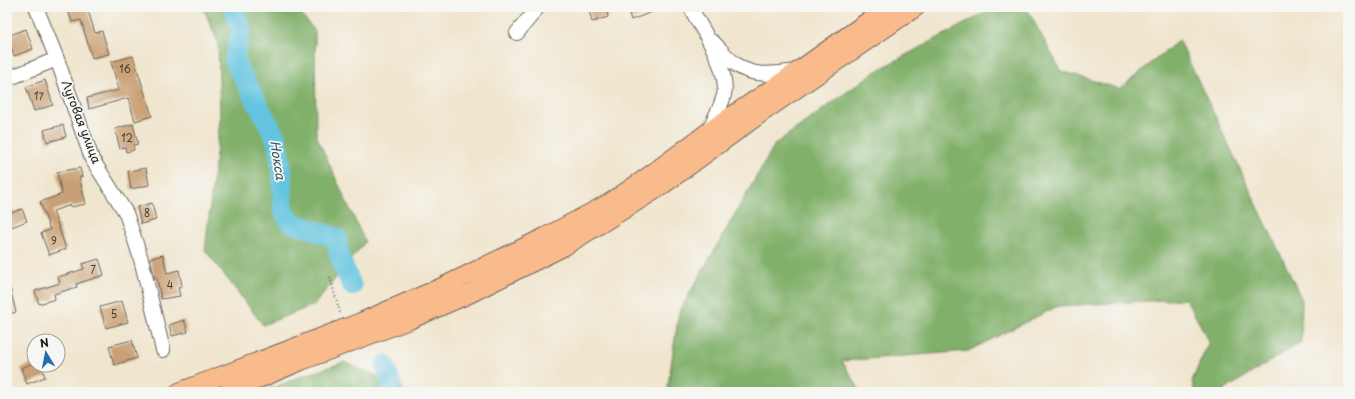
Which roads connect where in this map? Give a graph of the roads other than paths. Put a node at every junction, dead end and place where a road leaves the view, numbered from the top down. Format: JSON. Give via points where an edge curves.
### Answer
{"nodes":[{"id":1,"x":36,"y":7,"type":"edge"},
{"id":2,"x":538,"y":7,"type":"edge"},
{"id":3,"x":691,"y":7,"type":"edge"},
{"id":4,"x":888,"y":7,"type":"edge"},
{"id":5,"x":916,"y":7,"type":"edge"},
{"id":6,"x":517,"y":33,"type":"dead end"},
{"id":7,"x":708,"y":38,"type":"junction"},
{"id":8,"x":57,"y":59,"type":"junction"},
{"id":9,"x":798,"y":71,"type":"junction"},
{"id":10,"x":7,"y":79,"type":"edge"},
{"id":11,"x":708,"y":132,"type":"junction"},
{"id":12,"x":163,"y":350,"type":"dead end"},
{"id":13,"x":179,"y":392,"type":"edge"},
{"id":14,"x":228,"y":392,"type":"edge"}],
"edges":[{"from":1,"to":8,"type":"street","name":"Луговая улица"},
{"from":2,"to":6,"type":"street"},
{"from":3,"to":7,"type":"street"},
{"from":4,"to":9,"type":"main road"},
{"from":5,"to":14,"type":"main road","via":[[764,111],[660,187],[563,247],[409,320]]},
{"from":7,"to":9,"type":"street","via":[[737,66],[749,72],[764,74]]},
{"from":7,"to":11,"type":"street","via":[[726,84]]},
{"from":8,"to":10,"type":"street"},
{"from":8,"to":12,"type":"street","name":"Луговая улица","via":[[92,159],[126,213],[141,259]]},
{"from":9,"to":11,"type":"main road"},
{"from":11,"to":13,"type":"main road","via":[[611,202],[545,237],[442,287],[361,322]]}]}
